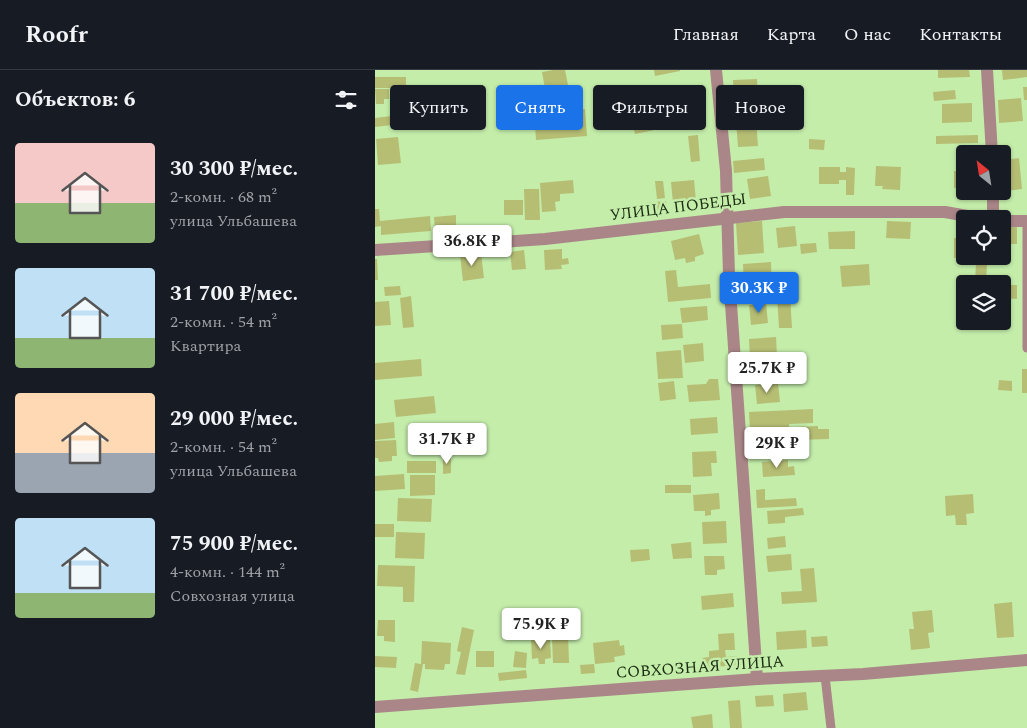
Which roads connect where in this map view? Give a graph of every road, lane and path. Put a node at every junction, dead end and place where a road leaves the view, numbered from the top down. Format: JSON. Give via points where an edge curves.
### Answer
{"nodes":[{"id":1,"x":716,"y":70,"type":"edge"},
{"id":2,"x":987,"y":70,"type":"edge"},
{"id":3,"x":991,"y":145,"type":"edge"},
{"id":4,"x":956,"y":214,"type":"edge"},
{"id":5,"x":729,"y":220,"type":"junction"},
{"id":6,"x":1011,"y":221,"type":"edge"},
{"id":7,"x":1027,"y":221,"type":"edge"},
{"id":8,"x":375,"y":250,"type":"edge"},
{"id":9,"x":1027,"y":348,"type":"edge"},
{"id":10,"x":1027,"y":660,"type":"edge"},
{"id":11,"x":825,"y":676,"type":"junction"},
{"id":12,"x":757,"y":679,"type":"junction"},
{"id":13,"x":375,"y":706,"type":"edge"},
{"id":14,"x":831,"y":728,"type":"edge"}],
"edges":[{"from":1,"to":5,"type":"street"},
{"from":2,"to":3,"type":"street"},
{"from":4,"to":5,"type":"street","name":"УЛИЦА ПОБЕДЫ","via":[[883,210],[784,212]]},
{"from":5,"to":8,"type":"street","name":"УЛИЦА ПОБЕДЫ","via":[[545,239]]},
{"from":5,"to":12,"type":"street","via":[[729,275]]},
{"from":6,"to":7,"type":"street"},
{"from":7,"to":9,"type":"lane"},
{"from":10,"to":11,"type":"street","name":"СОВХОЗНАЯ УЛИЦА"},
{"from":11,"to":12,"type":"street","name":"СОВХОЗНАЯ УЛИЦА"},
{"from":11,"to":14,"type":"lane"},
{"from":12,"to":13,"type":"street","name":"СОВХОЗНАЯ УЛИЦА"}]}
